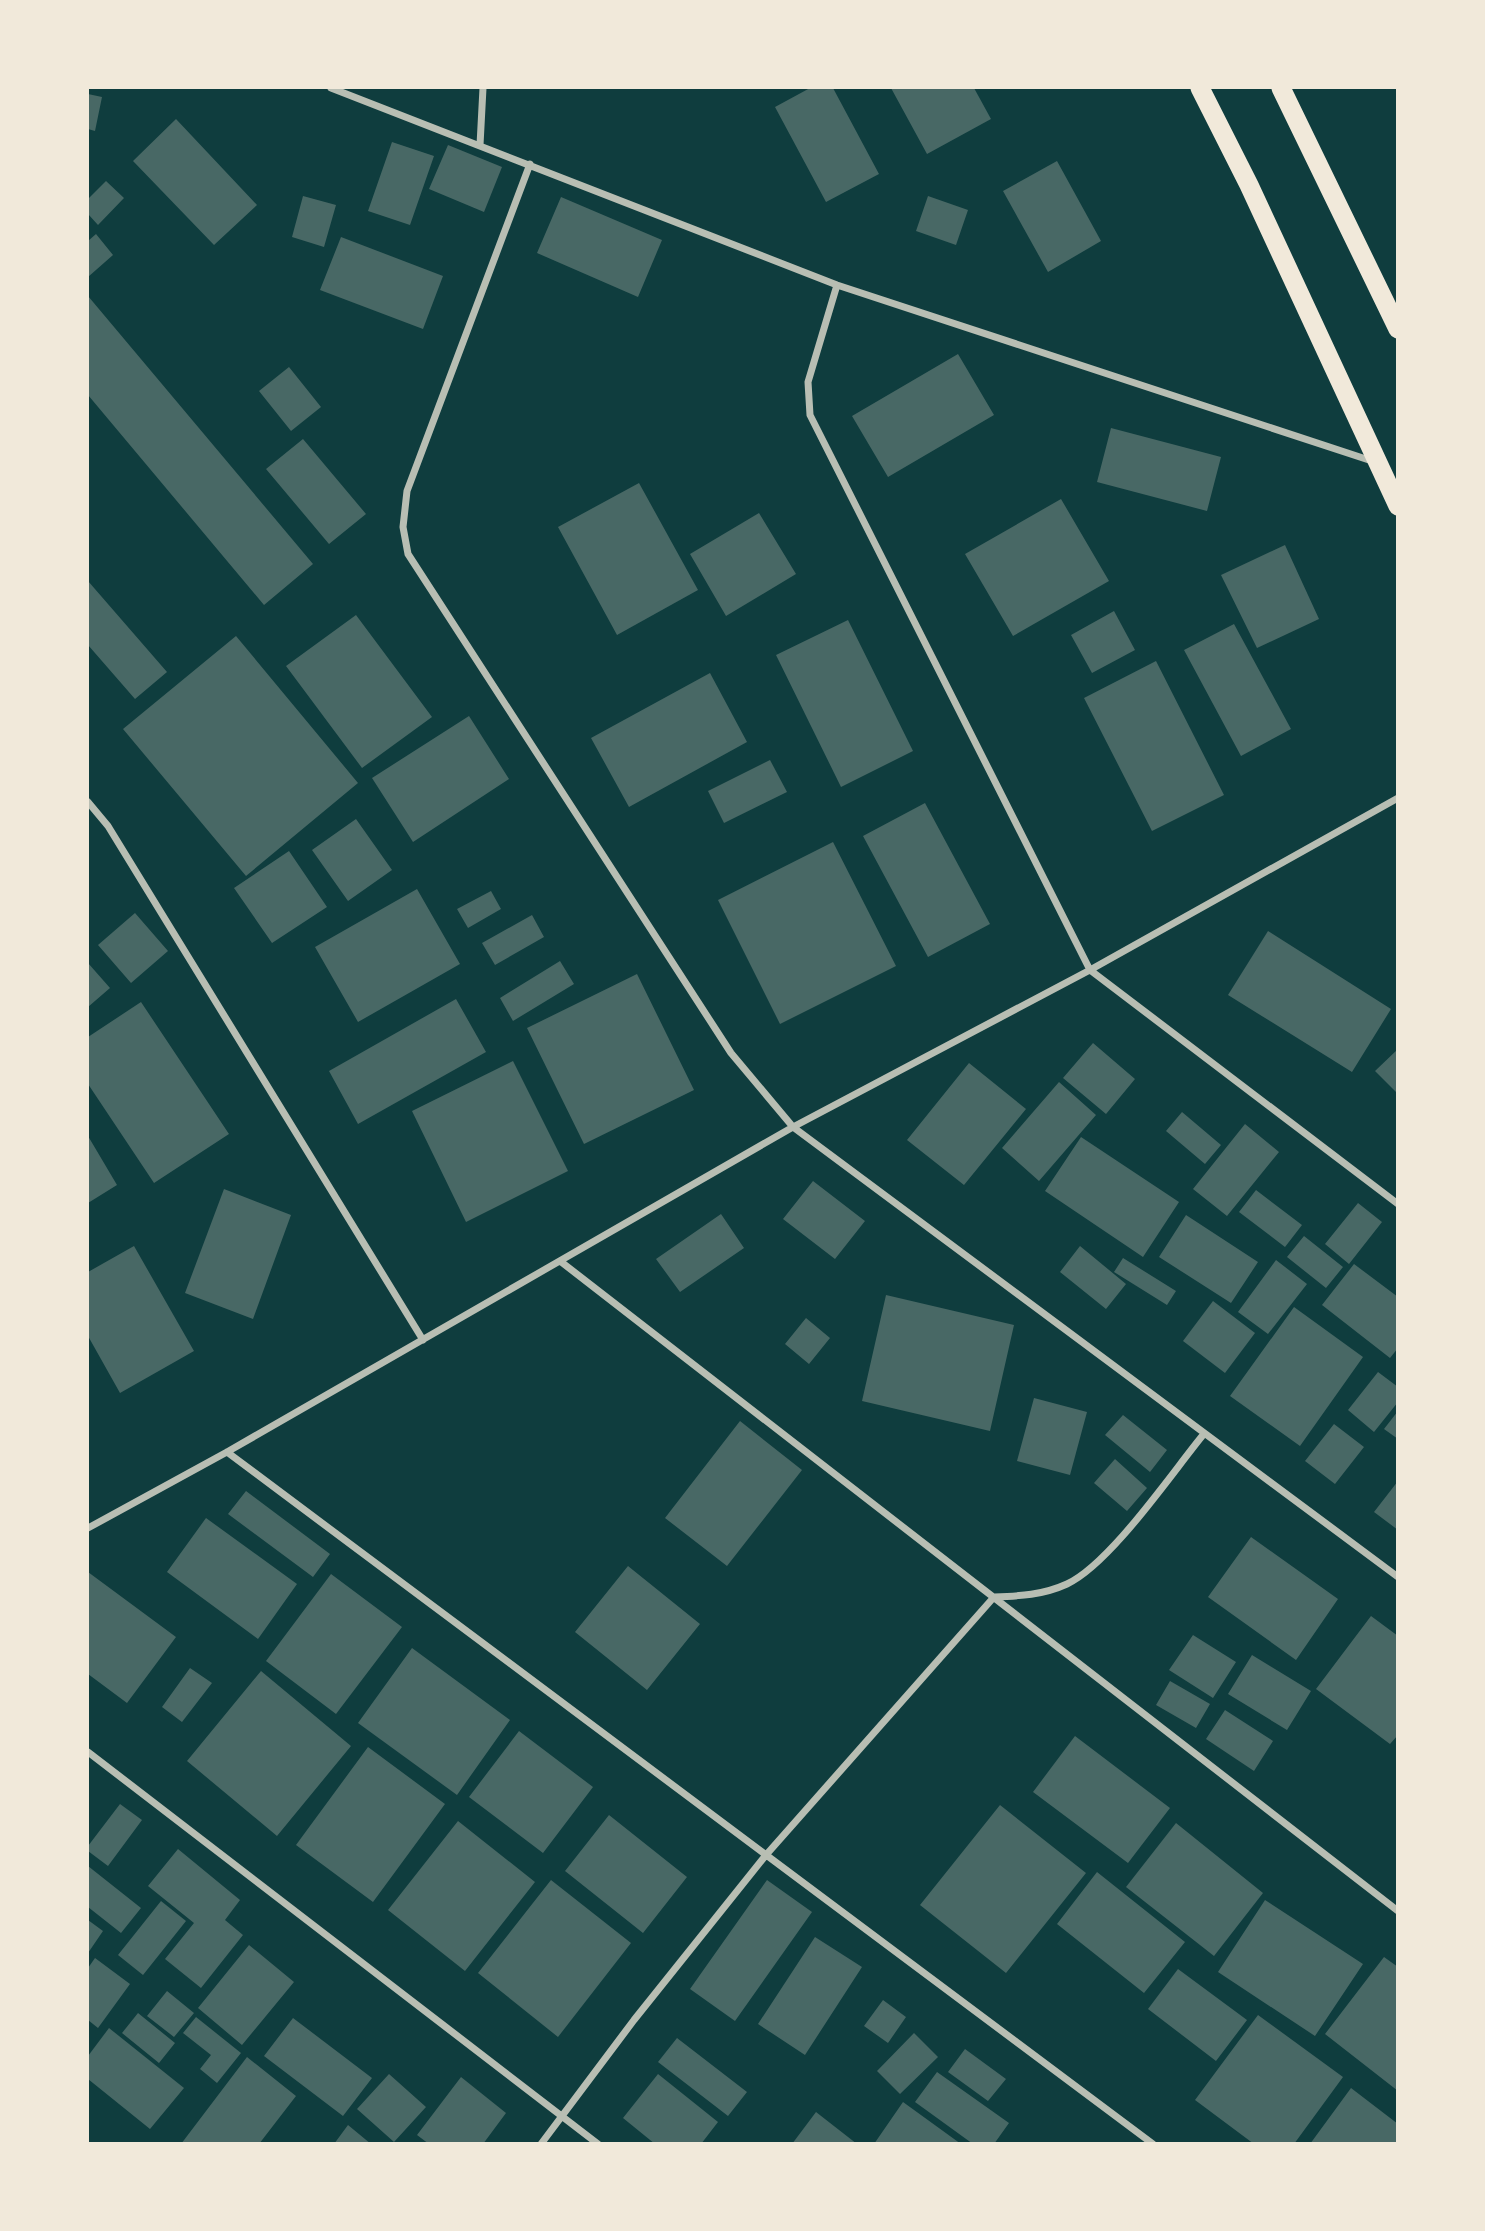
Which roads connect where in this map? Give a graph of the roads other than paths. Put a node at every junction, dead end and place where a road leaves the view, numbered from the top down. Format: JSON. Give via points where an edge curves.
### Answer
{"nodes":[{"id":1,"x":331,"y":88,"type":"edge"},
{"id":2,"x":483,"y":88,"type":"edge"},
{"id":3,"x":1200,"y":88,"type":"edge"},
{"id":4,"x":1281,"y":88,"type":"edge"},
{"id":5,"x":480,"y":145,"type":"junction"},
{"id":6,"x":530,"y":164,"type":"junction"},
{"id":7,"x":837,"y":285,"type":"junction"},
{"id":8,"x":1398,"y":329,"type":"edge"},
{"id":9,"x":1379,"y":463,"type":"junction"},
{"id":10,"x":1398,"y":506,"type":"edge"},
{"id":11,"x":1398,"y":798,"type":"edge"},
{"id":12,"x":88,"y":802,"type":"edge"},
{"id":13,"x":1090,"y":971,"type":"junction"},
{"id":14,"x":793,"y":1128,"type":"junction"},
{"id":15,"x":1398,"y":1204,"type":"edge"},
{"id":16,"x":560,"y":1261,"type":"junction"},
{"id":17,"x":423,"y":1340,"type":"junction"},
{"id":18,"x":1203,"y":1435,"type":"junction"},
{"id":19,"x":227,"y":1452,"type":"junction"},
{"id":20,"x":88,"y":1528,"type":"edge"},
{"id":21,"x":1398,"y":1577,"type":"edge"},
{"id":22,"x":994,"y":1597,"type":"junction"},
{"id":23,"x":88,"y":1752,"type":"edge"},
{"id":24,"x":766,"y":1855,"type":"junction"},
{"id":25,"x":1398,"y":1911,"type":"edge"},
{"id":26,"x":562,"y":2116,"type":"junction"},
{"id":27,"x":541,"y":2144,"type":"edge"},
{"id":28,"x":598,"y":2144,"type":"edge"},
{"id":29,"x":1153,"y":2144,"type":"edge"}],
"edges":[{"from":1,"to":5,"type":"street"},
{"from":2,"to":5,"type":"street"},
{"from":3,"to":9,"type":"highway"},
{"from":4,"to":8,"type":"highway"},
{"from":5,"to":6,"type":"street"},
{"from":6,"to":7,"type":"street"},
{"from":6,"to":14,"type":"street","via":[[407,491],[403,527],[408,554],[731,1053]]},
{"from":7,"to":9,"type":"street"},
{"from":7,"to":13,"type":"street","via":[[808,382],[810,415]]},
{"from":9,"to":10,"type":"highway"},
{"from":11,"to":13,"type":"street"},
{"from":12,"to":17,"type":"street","via":[[108,826]]},
{"from":13,"to":14,"type":"street"},
{"from":13,"to":15,"type":"street"},
{"from":14,"to":16,"type":"street"},
{"from":14,"to":18,"type":"street"},
{"from":16,"to":17,"type":"street"},
{"from":16,"to":22,"type":"street"},
{"from":17,"to":19,"type":"street"},
{"from":18,"to":21,"type":"street"},
{"from":18,"to":22,"type":"street","via":[[1101,1560],[1069,1583],[1033,1596]]},
{"from":19,"to":20,"type":"street"},
{"from":19,"to":24,"type":"street"},
{"from":22,"to":24,"type":"street"},
{"from":22,"to":25,"type":"street"},
{"from":23,"to":26,"type":"street"},
{"from":24,"to":26,"type":"street"},
{"from":24,"to":29,"type":"street"},
{"from":26,"to":27,"type":"street"},
{"from":26,"to":28,"type":"street"}]}
